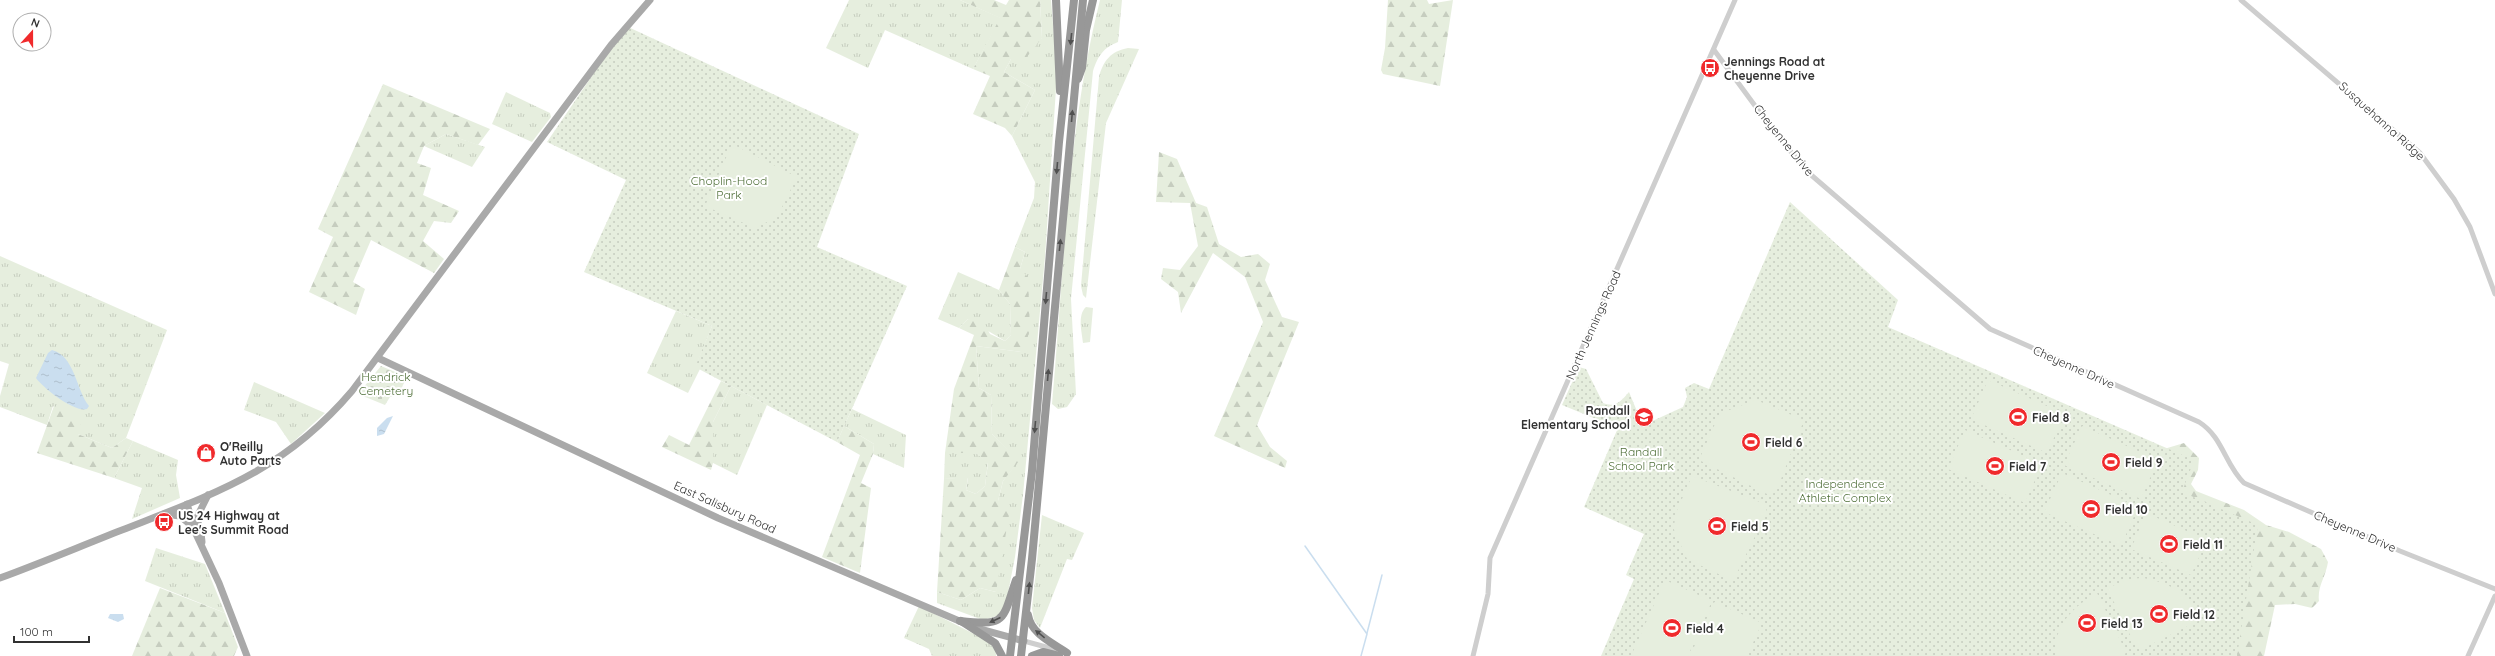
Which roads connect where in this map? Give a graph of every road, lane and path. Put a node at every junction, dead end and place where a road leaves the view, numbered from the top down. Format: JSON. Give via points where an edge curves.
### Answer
{"nodes":[{"id":1,"x":650,"y":0,"type":"edge"},
{"id":2,"x":1056,"y":0,"type":"edge"},
{"id":3,"x":1074,"y":0,"type":"edge"},
{"id":4,"x":1083,"y":0,"type":"edge"},
{"id":5,"x":1093,"y":0,"type":"edge"},
{"id":6,"x":1735,"y":0,"type":"edge"},
{"id":7,"x":2241,"y":0,"type":"edge"},
{"id":8,"x":1714,"y":50,"type":"junction"},
{"id":9,"x":1075,"y":85,"type":"junction"},
{"id":10,"x":1060,"y":142,"type":"junction"},
{"id":11,"x":2495,"y":294,"type":"edge"},
{"id":12,"x":378,"y":358,"type":"junction"},
{"id":13,"x":208,"y":496,"type":"junction"},
{"id":14,"x":187,"y":504,"type":"junction"},
{"id":15,"x":162,"y":514,"type":"junction"},
{"id":16,"x":196,"y":527,"type":"junction"},
{"id":17,"x":1022,"y":562,"type":"junction"},
{"id":18,"x":0,"y":578,"type":"edge"},
{"id":19,"x":2495,"y":589,"type":"edge"},
{"id":20,"x":2495,"y":596,"type":"edge"},
{"id":21,"x":1027,"y":604,"type":"junction"},
{"id":22,"x":960,"y":621,"type":"junction"},
{"id":23,"x":1012,"y":639,"type":"junction"},
{"id":24,"x":1024,"y":641,"type":"junction"},
{"id":25,"x":1066,"y":655,"type":"edge"},
{"id":26,"x":247,"y":656,"type":"edge"},
{"id":27,"x":1002,"y":656,"type":"edge"},
{"id":28,"x":1010,"y":656,"type":"edge"},
{"id":29,"x":1021,"y":656,"type":"edge"},
{"id":30,"x":1032,"y":656,"type":"edge"},
{"id":31,"x":1473,"y":656,"type":"edge"},
{"id":32,"x":2468,"y":656,"type":"edge"}],
"edges":[{"from":1,"to":12,"type":"main road","via":[[611,45]]},
{"from":2,"to":10,"type":"highway","via":[[1061,74]]},
{"from":3,"to":10,"type":"highway","one_way":true},
{"from":4,"to":9,"type":"highway"},
{"from":5,"to":9,"type":"highway","via":[[1086,30],[1082,68]]},
{"from":6,"to":8,"type":"street","name":"North Jennings Road"},
{"from":7,"to":11,"type":"street","name":"Susquehanna Ridge","via":[[2420,153],[2454,199],[2470,227]]},
{"from":8,"to":19,"type":"street","name":"Cheyenne Drive","via":[[1778,138],[1810,174],[1990,329],[2200,422],[2214,434],[2235,474],[2244,483]]},
{"from":8,"to":31,"type":"street","name":"North Jennings Road","via":[[1490,558],[1488,594]]},
{"from":21,"to":9,"type":"highway","one_way":true},
{"from":10,"to":17,"type":"highway","one_way":true},
{"from":12,"to":13,"type":"main road","via":[[337,408],[304,440],[251,476]]},
{"from":12,"to":22,"type":"main road","name":"East Salisbury Road","via":[[718,518]]},
{"from":13,"to":14,"type":"main road"},
{"from":13,"to":16,"type":"main road","via":[[199,512]]},
{"from":14,"to":15,"type":"main road"},
{"from":14,"to":16,"type":"main road"},
{"from":15,"to":16,"type":"main road","via":[[180,516]]},
{"from":15,"to":18,"type":"main road"},
{"from":16,"to":26,"type":"main road"},
{"from":17,"to":22,"type":"highway","one_way":true,"via":[[1009,606],[1002,617],[990,623]]},
{"from":17,"to":23,"type":"highway"},
{"from":20,"to":32,"type":"street"},
{"from":21,"to":24,"type":"highway"},
{"from":25,"to":21,"type":"highway","one_way":true,"via":[[1034,628],[1028,619]]},
{"from":22,"to":23,"type":"main road","name":"East Salisbury Road"},
{"from":22,"to":27,"type":"highway","via":[[995,643]]},
{"from":23,"to":24,"type":"main road","name":"East Salisbury Road"},
{"from":23,"to":28,"type":"highway"},
{"from":24,"to":25,"type":"street","name":"East Salisbury Road"},
{"from":24,"to":29,"type":"highway"},
{"from":25,"to":30,"type":"highway","via":[[1043,652]]}]}
